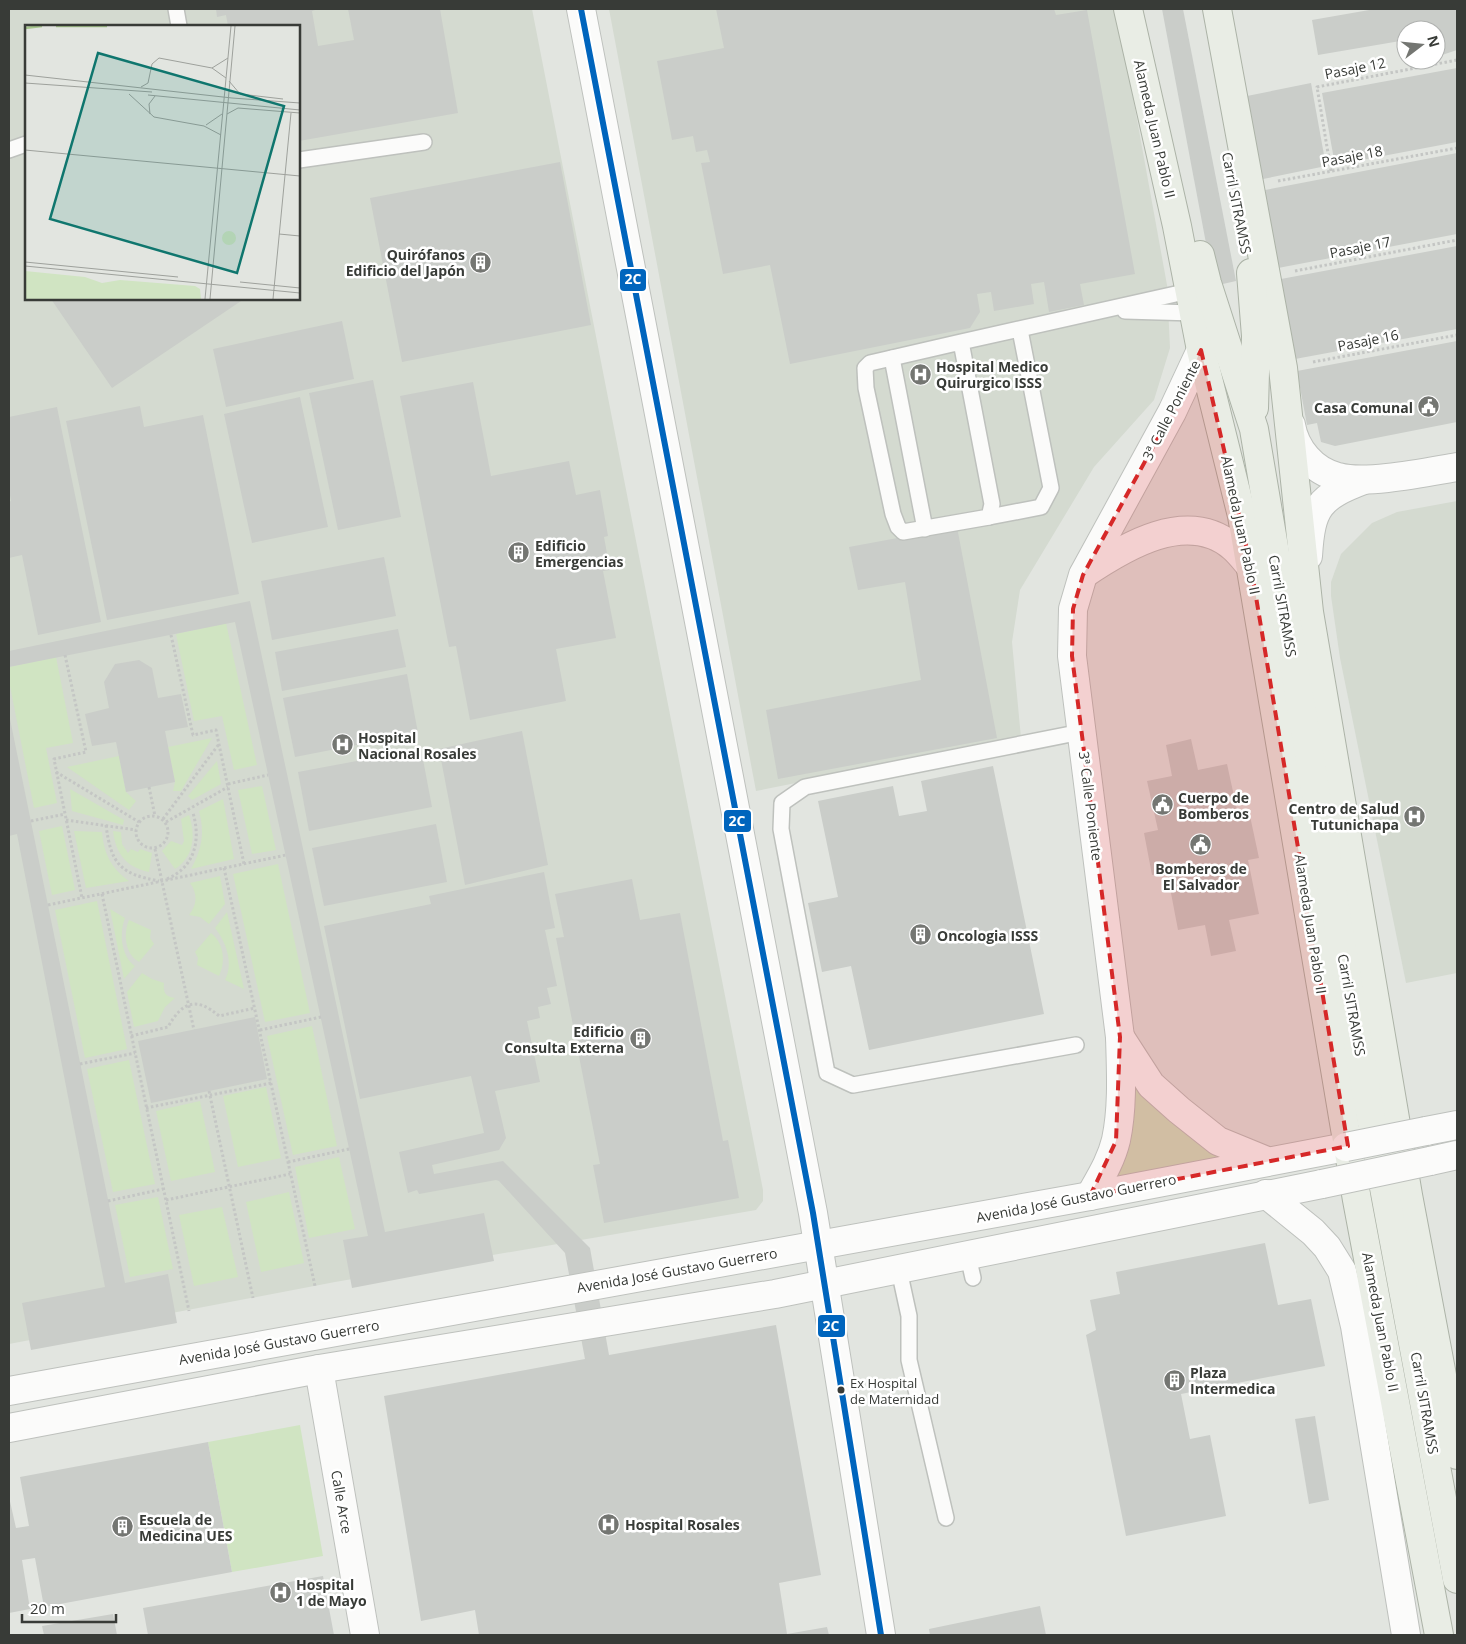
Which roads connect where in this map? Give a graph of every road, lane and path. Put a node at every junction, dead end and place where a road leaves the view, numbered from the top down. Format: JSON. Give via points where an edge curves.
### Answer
{"nodes":[{"id":1,"x":176,"y":9,"type":"edge"},
{"id":2,"x":580,"y":9,"type":"edge"},
{"id":3,"x":1128,"y":9,"type":"edge"},
{"id":4,"x":1146,"y":9,"type":"edge"},
{"id":5,"x":1198,"y":9,"type":"edge"},
{"id":6,"x":1217,"y":9,"type":"edge"},
{"id":7,"x":179,"y":25,"type":"edge"},
{"id":8,"x":1457,"y":60,"type":"edge"},
{"id":9,"x":424,"y":142,"type":"dead end"},
{"id":10,"x":25,"y":144,"type":"edge"},
{"id":11,"x":1457,"y":148,"type":"edge"},
{"id":12,"x":9,"y":150,"type":"edge"},
{"id":13,"x":300,"y":160,"type":"edge"},
{"id":14,"x":1331,"y":171,"type":"junction"},
{"id":15,"x":1250,"y":186,"type":"junction"},
{"id":16,"x":1457,"y":240,"type":"edge"},
{"id":17,"x":1268,"y":276,"type":"junction"},
{"id":18,"x":1192,"y":302,"type":"junction"},
{"id":19,"x":1101,"y":311,"type":"junction"},
{"id":20,"x":1020,"y":330,"type":"junction"},
{"id":21,"x":1457,"y":335,"type":"edge"},
{"id":22,"x":961,"y":342,"type":"junction"},
{"id":23,"x":1201,"y":350,"type":"junction"},
{"id":24,"x":892,"y":358,"type":"junction"},
{"id":25,"x":1283,"y":368,"type":"junction"},
{"id":26,"x":1288,"y":409,"type":"junction"},
{"id":27,"x":1254,"y":429,"type":"junction"},
{"id":28,"x":1457,"y":467,"type":"edge"},
{"id":29,"x":1366,"y":479,"type":"junction"},
{"id":30,"x":989,"y":518,"type":"junction"},
{"id":31,"x":925,"y":529,"type":"junction"},
{"id":32,"x":1251,"y":567,"type":"junction"},
{"id":33,"x":1083,"y":575,"type":"junction"},
{"id":34,"x":1306,"y":585,"type":"junction"},
{"id":35,"x":171,"y":635,"type":"dead end"},
{"id":36,"x":66,"y":655,"type":"dead end"},
{"id":37,"x":1081,"y":732,"type":"junction"},
{"id":38,"x":219,"y":743,"type":"junction"},
{"id":39,"x":56,"y":772,"type":"junction"},
{"id":40,"x":268,"y":775,"type":"dead end"},
{"id":41,"x":228,"y":785,"type":"junction"},
{"id":42,"x":149,"y":787,"type":"dead end"},
{"id":43,"x":194,"y":813,"type":"dead end"},
{"id":44,"x":65,"y":814,"type":"junction"},
{"id":45,"x":155,"y":816,"type":"junction"},
{"id":46,"x":163,"y":819,"type":"junction"},
{"id":47,"x":66,"y":820,"type":"junction"},
{"id":48,"x":31,"y":821,"type":"dead end"},
{"id":49,"x":139,"y":822,"type":"junction"},
{"id":50,"x":166,"y":822,"type":"junction"},
{"id":51,"x":106,"y":825,"type":"junction"},
{"id":52,"x":136,"y":830,"type":"junction"},
{"id":53,"x":155,"y":849,"type":"junction"},
{"id":54,"x":286,"y":855,"type":"dead end"},
{"id":55,"x":244,"y":864,"type":"junction"},
{"id":56,"x":224,"y":868,"type":"junction"},
{"id":57,"x":161,"y":882,"type":"junction"},
{"id":58,"x":102,"y":894,"type":"junction"},
{"id":59,"x":82,"y":898,"type":"junction"},
{"id":60,"x":48,"y":905,"type":"dead end"},
{"id":61,"x":188,"y":1004,"type":"junction"},
{"id":62,"x":255,"y":1008,"type":"junction"},
{"id":63,"x":321,"y":1017,"type":"dead end"},
{"id":64,"x":194,"y":1030,"type":"dead end"},
{"id":65,"x":260,"y":1030,"type":"junction"},
{"id":66,"x":131,"y":1036,"type":"junction"},
{"id":67,"x":1120,"y":1037,"type":"junction"},
{"id":68,"x":1076,"y":1045,"type":"dead end"},
{"id":69,"x":135,"y":1053,"type":"junction"},
{"id":70,"x":80,"y":1064,"type":"dead end"},
{"id":71,"x":271,"y":1083,"type":"junction"},
{"id":72,"x":210,"y":1093,"type":"junction"},
{"id":73,"x":146,"y":1108,"type":"junction"},
{"id":74,"x":1457,"y":1125,"type":"edge"},
{"id":75,"x":349,"y":1149,"type":"dead end"},
{"id":76,"x":1457,"y":1155,"type":"edge"},
{"id":77,"x":1267,"y":1161,"type":"junction"},
{"id":78,"x":288,"y":1162,"type":"junction"},
{"id":79,"x":290,"y":1174,"type":"junction"},
{"id":80,"x":229,"y":1187,"type":"junction"},
{"id":81,"x":163,"y":1189,"type":"junction"},
{"id":82,"x":1266,"y":1194,"type":"junction"},
{"id":83,"x":1090,"y":1196,"type":"junction"},
{"id":84,"x":166,"y":1200,"type":"junction"},
{"id":85,"x":108,"y":1201,"type":"dead end"},
{"id":86,"x":819,"y":1244,"type":"junction"},
{"id":87,"x":899,"y":1270,"type":"junction"},
{"id":88,"x":826,"y":1285,"type":"junction"},
{"id":89,"x":315,"y":1286,"type":"dead end"},
{"id":90,"x":253,"y":1298,"type":"dead end"},
{"id":91,"x":189,"y":1311,"type":"dead end"},
{"id":92,"x":319,"y":1368,"type":"junction"},
{"id":93,"x":9,"y":1392,"type":"edge"},
{"id":94,"x":9,"y":1428,"type":"edge"},
{"id":95,"x":1457,"y":1455,"type":"edge"},
{"id":96,"x":946,"y":1518,"type":"dead end"},
{"id":97,"x":1457,"y":1579,"type":"edge"},
{"id":98,"x":365,"y":1635,"type":"edge"},
{"id":99,"x":881,"y":1635,"type":"edge"},
{"id":100,"x":1406,"y":1635,"type":"edge"},
{"id":101,"x":1439,"y":1635,"type":"edge"}],
"edges":[{"from":1,"to":7,"type":"lane"},
{"from":2,"to":86,"type":"street"},
{"from":3,"to":18,"type":"main road","name":"Alameda Juan Pablo II"},
{"from":4,"to":27,"type":"main road","name":"Carril SITRAMSS","via":[[1206,283]]},
{"from":5,"to":27,"type":"main road","name":"Carril SITRAMSS","via":[[1250,266],[1256,336]]},
{"from":6,"to":15,"type":"main road"},
{"from":8,"to":14,"type":"path","name":"Pasaje 12","via":[[1317,86]]},
{"from":9,"to":13,"type":"lane"},
{"from":10,"to":12,"type":"lane"},
{"from":11,"to":14,"type":"path","name":"Pasaje 18"},
{"from":14,"to":15,"type":"path","name":"Pasaje 18"},
{"from":15,"to":17,"type":"main road"},
{"from":16,"to":17,"type":"path","name":"Pasaje 17"},
{"from":17,"to":25,"type":"main road"},
{"from":18,"to":19,"type":"lane"},
{"from":18,"to":19,"type":"lane"},
{"from":18,"to":23,"type":"main road","name":"Alameda Juan Pablo II"},
{"from":19,"to":20,"type":"lane"},
{"from":20,"to":22,"type":"lane"},
{"from":20,"to":30,"type":"lane","via":[[1052,488],[1041,507]]},
{"from":21,"to":25,"type":"path","name":"Pasaje 16"},
{"from":22,"to":24,"type":"lane"},
{"from":22,"to":30,"type":"lane","via":[[992,504]]},
{"from":23,"to":32,"type":"main road","name":"Alameda Juan Pablo II","via":[[1242,516]]},
{"from":23,"to":33,"type":"street","name":"3ª Calle Poniente","via":[[1172,412]]},
{"from":24,"to":31,"type":"lane"},
{"from":24,"to":31,"type":"lane","via":[[870,363],[865,368],[866,388],[898,528],[903,532]]},
{"from":25,"to":26,"type":"main road"},
{"from":26,"to":29,"type":"street","via":[[1296,444],[1311,463],[1339,478]]},
{"from":26,"to":34,"type":"main road"},
{"from":27,"to":97,"type":"main road","name":"Carril SITRAMSS","via":[[1368,1102]]},
{"from":28,"to":29,"type":"street"},
{"from":29,"to":34,"type":"street","via":[[1328,497],[1316,509],[1309,531]]},
{"from":30,"to":31,"type":"lane"},
{"from":32,"to":33,"type":"street","via":[[1232,546],[1212,536],[1171,531],[1126,549]]},
{"from":32,"to":101,"type":"main road","name":"Alameda Juan Pablo II","via":[[1357,1200]]},
{"from":33,"to":37,"type":"street","name":"3ª Calle Poniente","via":[[1073,610],[1071,632]]},
{"from":34,"to":95,"type":"main road","via":[[1408,1195]]},
{"from":35,"to":38,"type":"path","via":[[193,735],[216,730]]},
{"from":36,"to":39,"type":"path","via":[[86,752],[54,759]]},
{"from":37,"to":67,"type":"street","name":"3ª Calle Poniente"},
{"from":37,"to":68,"type":"lane","via":[[805,787],[782,803],[781,829],[827,1073],[853,1085]]},
{"from":38,"to":41,"type":"path"},
{"from":38,"to":46,"type":"path"},
{"from":39,"to":44,"type":"path"},
{"from":39,"to":49,"type":"path"},
{"from":40,"to":41,"type":"path"},
{"from":41,"to":50,"type":"path"},
{"from":41,"to":55,"type":"path"},
{"from":42,"to":45,"type":"path"},
{"from":43,"to":57,"type":"path","via":[[197,837],[194,852],[179,874]]},
{"from":44,"to":47,"type":"path"},
{"from":44,"to":48,"type":"path"},
{"from":45,"to":46,"type":"path"},
{"from":45,"to":49,"type":"path","via":[[146,816]]},
{"from":46,"to":50,"type":"path"},
{"from":47,"to":51,"type":"path"},
{"from":47,"to":59,"type":"path"},
{"from":49,"to":52,"type":"path"},
{"from":50,"to":53,"type":"path","via":[[169,834],[166,841]]},
{"from":51,"to":52,"type":"path"},
{"from":51,"to":57,"type":"path","via":[[112,855],[123,869],[135,877]]},
{"from":52,"to":53,"type":"path","via":[[136,838],[141,845]]},
{"from":53,"to":57,"type":"path"},
{"from":54,"to":55,"type":"path"},
{"from":55,"to":56,"type":"path"},
{"from":56,"to":57,"type":"path"},
{"from":56,"to":62,"type":"path"},
{"from":57,"to":58,"type":"path"},
{"from":57,"to":61,"type":"path"},
{"from":58,"to":59,"type":"path"},
{"from":58,"to":66,"type":"path"},
{"from":59,"to":60,"type":"path"},
{"from":61,"to":62,"type":"path","via":[[199,1004],[219,1016]]},
{"from":61,"to":64,"type":"path"},
{"from":61,"to":66,"type":"path","via":[[179,1010],[168,1027]]},
{"from":62,"to":65,"type":"path"},
{"from":63,"to":65,"type":"path"},
{"from":65,"to":71,"type":"path"},
{"from":66,"to":69,"type":"path"},
{"from":67,"to":77,"type":"street","name":"3ª Calle Poniente","via":[[1151,1085],[1178,1110],[1218,1140]]},
{"from":67,"to":83,"type":"street","name":"3ª Calle Poniente","via":[[1121,1091],[1116,1140],[1106,1169]]},
{"from":69,"to":70,"type":"path"},
{"from":69,"to":73,"type":"path"},
{"from":71,"to":72,"type":"path"},
{"from":71,"to":78,"type":"path"},
{"from":72,"to":73,"type":"path"},
{"from":72,"to":80,"type":"path"},
{"from":73,"to":81,"type":"path"},
{"from":74,"to":77,"type":"street","name":"Avenida José Gustavo Guerrero","bridge":true},
{"from":75,"to":78,"type":"path"},
{"from":76,"to":82,"type":"street","bridge":true},
{"from":77,"to":83,"type":"street","name":"Avenida José Gustavo Guerrero"},
{"from":78,"to":79,"type":"path"},
{"from":79,"to":80,"type":"path"},
{"from":79,"to":89,"type":"path"},
{"from":80,"to":84,"type":"path"},
{"from":80,"to":90,"type":"path"},
{"from":81,"to":84,"type":"path"},
{"from":81,"to":85,"type":"path"},
{"from":82,"to":87,"type":"street","via":[[970,1267]]},
{"from":82,"to":100,"type":"street","via":[[1318,1237],[1342,1271],[1355,1326]]},
{"from":83,"to":86,"type":"street","name":"Avenida José Gustavo Guerrero"},
{"from":84,"to":91,"type":"path"},
{"from":86,"to":88,"type":"street"},
{"from":86,"to":93,"type":"street","name":"Avenida José Gustavo Guerrero"},
{"from":87,"to":88,"type":"street"},
{"from":87,"to":96,"type":"lane","via":[[910,1316],[909,1360]]},
{"from":88,"to":92,"type":"street"},
{"from":88,"to":99,"type":"street"},
{"from":92,"to":94,"type":"street"},
{"from":92,"to":98,"type":"street","name":"Calle Arce"}]}
